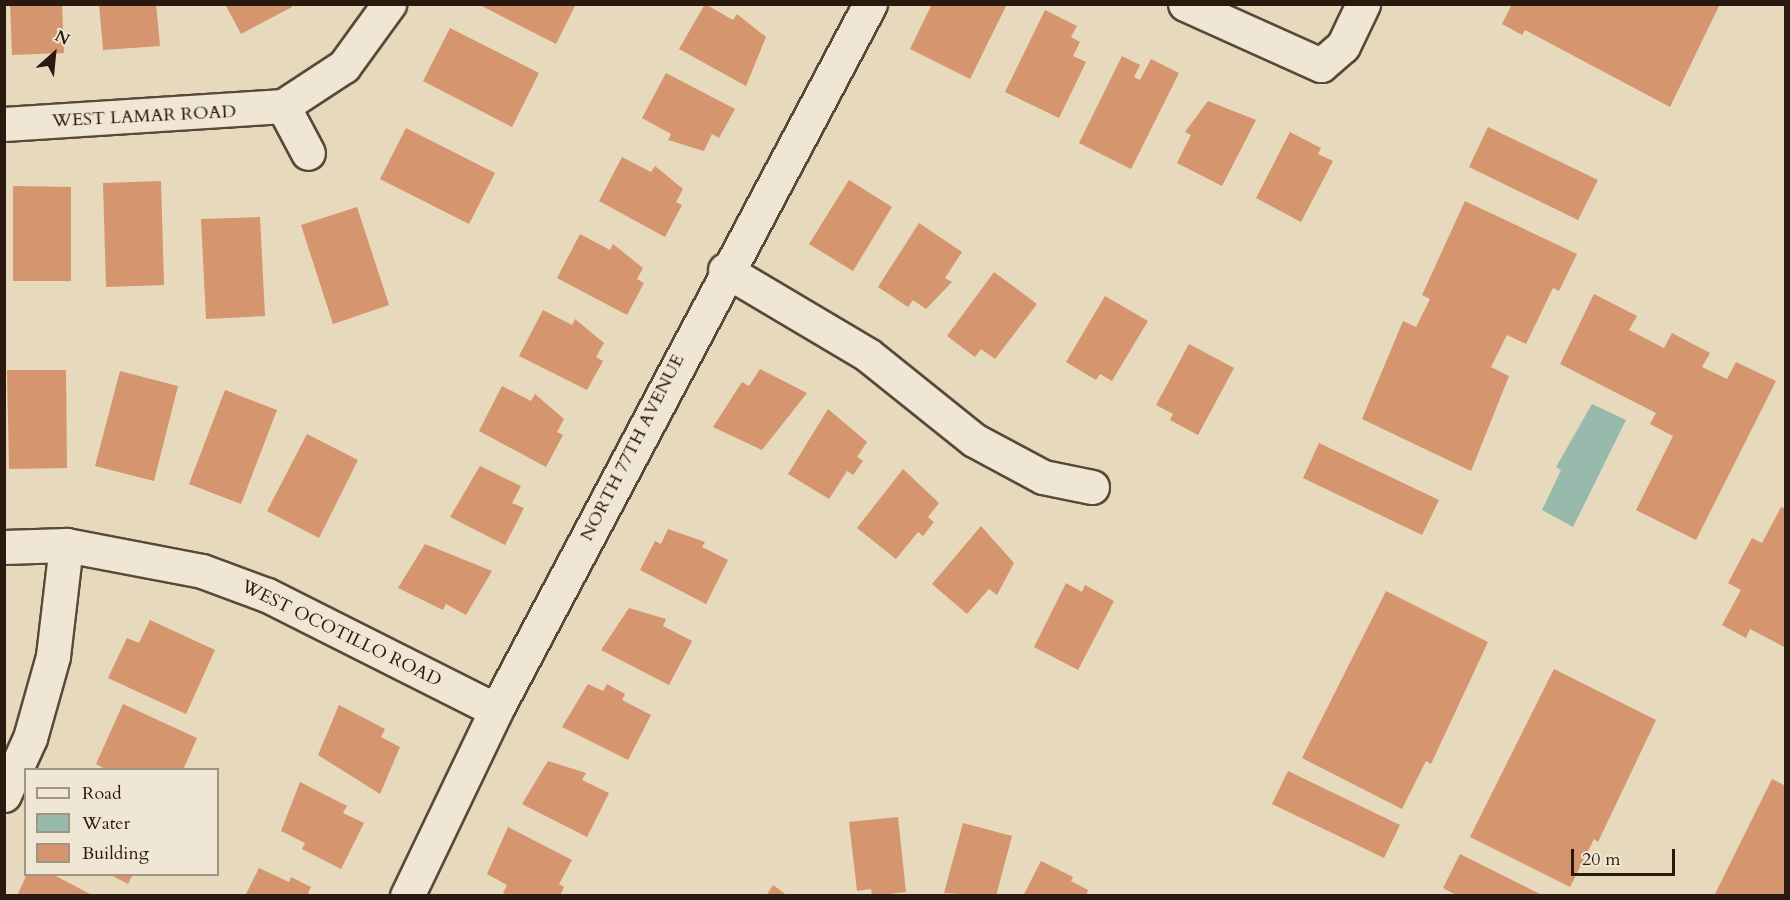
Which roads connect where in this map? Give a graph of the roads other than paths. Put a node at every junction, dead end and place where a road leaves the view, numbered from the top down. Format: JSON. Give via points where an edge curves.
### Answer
{"nodes":[{"id":1,"x":389,"y":4,"type":"edge"},
{"id":2,"x":870,"y":4,"type":"edge"},
{"id":3,"x":1185,"y":4,"type":"edge"},
{"id":4,"x":1363,"y":4,"type":"edge"},
{"id":5,"x":283,"y":106,"type":"junction"},
{"id":6,"x":4,"y":124,"type":"edge"},
{"id":7,"x":308,"y":153,"type":"dead end"},
{"id":8,"x":726,"y":270,"type":"junction"},
{"id":9,"x":1092,"y":487,"type":"dead end"},
{"id":10,"x":66,"y":545,"type":"junction"},
{"id":11,"x":4,"y":547,"type":"edge"},
{"id":12,"x":496,"y":710,"type":"junction"},
{"id":13,"x":4,"y":795,"type":"edge"},
{"id":14,"x":407,"y":896,"type":"edge"}],
"edges":[{"from":1,"to":5,"type":"street","name":"WEST LAMAR ROAD","via":[[344,66]]},
{"from":2,"to":8,"type":"street","name":"NORTH 77TH AVENUE"},
{"from":3,"to":4,"type":"street","via":[[1321,65],[1343,46]]},
{"from":5,"to":6,"type":"street","name":"WEST LAMAR ROAD"},
{"from":5,"to":7,"type":"street"},
{"from":8,"to":9,"type":"street","via":[[868,355],[974,440],[1043,477]]},
{"from":8,"to":12,"type":"street","name":"NORTH 77TH AVENUE"},
{"from":10,"to":11,"type":"street","name":"WEST OCOTILLO ROAD"},
{"from":10,"to":12,"type":"street","name":"WEST OCOTILLO ROAD","via":[[159,558],[243,585]]},
{"from":10,"to":13,"type":"street","via":[[53,656],[30,738]]},
{"from":12,"to":14,"type":"street","name":"NORTH 77TH AVENUE"}]}
